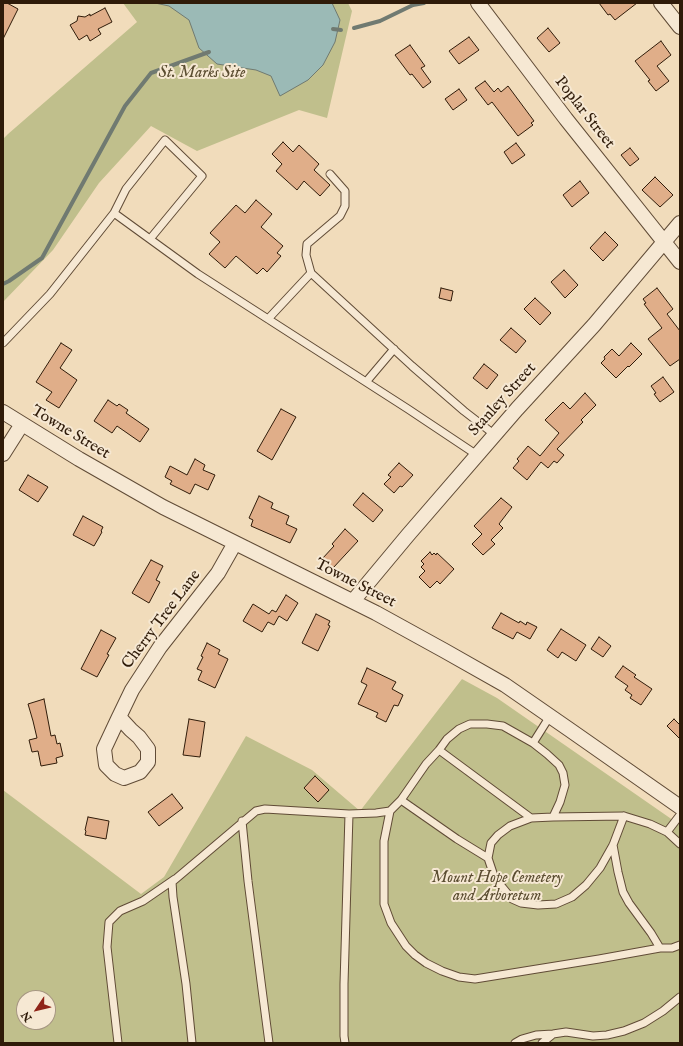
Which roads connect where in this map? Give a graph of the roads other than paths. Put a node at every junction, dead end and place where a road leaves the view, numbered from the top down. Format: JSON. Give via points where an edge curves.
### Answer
{"nodes":[{"id":1,"x":478,"y":3,"type":"edge"},
{"id":2,"x":661,"y":3,"type":"edge"},
{"id":3,"x":680,"y":27,"type":"edge"},
{"id":4,"x":330,"y":174,"type":"dead end"},
{"id":5,"x":114,"y":213,"type":"junction"},
{"id":6,"x":680,"y":223,"type":"edge"},
{"id":7,"x":150,"y":239,"type":"junction"},
{"id":8,"x":664,"y":242,"type":"junction"},
{"id":9,"x":680,"y":262,"type":"edge"},
{"id":10,"x":311,"y":273,"type":"junction"},
{"id":11,"x":268,"y":319,"type":"junction"},
{"id":12,"x":3,"y":343,"type":"edge"},
{"id":13,"x":394,"y":349,"type":"junction"},
{"id":14,"x":366,"y":382,"type":"junction"},
{"id":15,"x":3,"y":412,"type":"edge"},
{"id":16,"x":22,"y":424,"type":"junction"},
{"id":17,"x":495,"y":435,"type":"junction"},
{"id":18,"x":3,"y":454,"type":"edge"},
{"id":19,"x":477,"y":455,"type":"junction"},
{"id":20,"x":235,"y":543,"type":"junction"},
{"id":21,"x":353,"y":601,"type":"junction"},
{"id":22,"x":550,"y":716,"type":"junction"},
{"id":23,"x":119,"y":718,"type":"dead end"},
{"id":24,"x":533,"y":743,"type":"junction"},
{"id":25,"x":439,"y":750,"type":"junction"},
{"id":26,"x":401,"y":800,"type":"junction"},
{"id":27,"x":680,"y":807,"type":"edge"},
{"id":28,"x":390,"y":811,"type":"junction"},
{"id":29,"x":349,"y":814,"type":"junction"},
{"id":30,"x":680,"y":815,"type":"edge"},
{"id":31,"x":624,"y":816,"type":"junction"},
{"id":32,"x":553,"y":817,"type":"junction"},
{"id":33,"x":532,"y":818,"type":"junction"},
{"id":34,"x":242,"y":822,"type":"junction"},
{"id":35,"x":667,"y":832,"type":"junction"},
{"id":36,"x":680,"y":844,"type":"edge"},
{"id":37,"x":613,"y":845,"type":"junction"},
{"id":38,"x":488,"y":858,"type":"junction"},
{"id":39,"x":175,"y":879,"type":"junction"},
{"id":40,"x":680,"y":945,"type":"edge"},
{"id":41,"x":660,"y":948,"type":"junction"},
{"id":42,"x":680,"y":997,"type":"edge"},
{"id":43,"x":553,"y":1034,"type":"junction"},
{"id":44,"x":118,"y":1043,"type":"edge"},
{"id":45,"x":192,"y":1043,"type":"edge"},
{"id":46,"x":269,"y":1043,"type":"edge"},
{"id":47,"x":345,"y":1043,"type":"edge"},
{"id":48,"x":514,"y":1043,"type":"edge"},
{"id":49,"x":542,"y":1043,"type":"edge"}],
"edges":[{"from":1,"to":8,"type":"street","name":"Poplar Street"},
{"from":2,"to":3,"type":"street"},
{"from":4,"to":10,"type":"lane","via":[[345,191],[345,206],[340,216],[307,244],[306,255]]},
{"from":5,"to":7,"type":"lane"},
{"from":5,"to":7,"type":"lane","via":[[126,189],[165,140],[202,176]]},
{"from":5,"to":12,"type":"lane","via":[[50,294]]},
{"from":6,"to":8,"type":"street","name":"Stanley Street"},
{"from":7,"to":11,"type":"lane","via":[[198,274]]},
{"from":8,"to":9,"type":"street","name":"Poplar Street"},
{"from":8,"to":17,"type":"street","name":"Stanley Street","via":[[594,325]]},
{"from":10,"to":11,"type":"lane"},
{"from":10,"to":13,"type":"lane"},
{"from":11,"to":14,"type":"lane"},
{"from":13,"to":14,"type":"lane"},
{"from":13,"to":17,"type":"lane"},
{"from":14,"to":19,"type":"lane"},
{"from":15,"to":16,"type":"street","name":"Towne Street"},
{"from":16,"to":18,"type":"street"},
{"from":16,"to":20,"type":"street","name":"Towne Street","via":[[163,507]]},
{"from":17,"to":19,"type":"street","name":"Stanley Street"},
{"from":19,"to":21,"type":"street","name":"Stanley Street"},
{"from":20,"to":21,"type":"street","name":"Towne Street"},
{"from":20,"to":23,"type":"street","name":"Cherry Tree Lane","via":[[218,573],[160,647],[132,690]]},
{"from":21,"to":22,"type":"street","name":"Towne Street","via":[[498,681]]},
{"from":22,"to":24,"type":"lane"},
{"from":22,"to":27,"type":"street","name":"Towne Street"},
{"from":24,"to":25,"type":"lane","via":[[503,726],[470,724],[447,739]]},
{"from":24,"to":32,"type":"lane","via":[[559,765],[563,774],[565,785]]},
{"from":25,"to":26,"type":"lane"},
{"from":25,"to":33,"type":"lane"},
{"from":26,"to":28,"type":"lane"},
{"from":26,"to":38,"type":"lane"},
{"from":28,"to":29,"type":"lane"},
{"from":28,"to":41,"type":"lane","via":[[384,841],[384,904],[391,923],[403,942],[426,963],[442,971],[475,979]]},
{"from":29,"to":34,"type":"lane","via":[[265,809],[256,811]]},
{"from":29,"to":47,"type":"lane","via":[[344,984]]},
{"from":30,"to":35,"type":"lane"},
{"from":31,"to":32,"type":"lane"},
{"from":31,"to":35,"type":"lane"},
{"from":31,"to":37,"type":"lane"},
{"from":32,"to":33,"type":"lane"},
{"from":33,"to":38,"type":"lane","via":[[510,826],[498,835],[491,843]]},
{"from":34,"to":39,"type":"lane"},
{"from":34,"to":46,"type":"lane"},
{"from":35,"to":36,"type":"lane"},
{"from":37,"to":38,"type":"lane","via":[[600,868],[586,885],[572,897],[556,904],[521,903],[512,898],[494,876]]},
{"from":37,"to":41,"type":"lane","via":[[623,892]]},
{"from":39,"to":44,"type":"lane","via":[[143,901],[120,911],[109,922],[107,947]]},
{"from":39,"to":45,"type":"lane","via":[[172,882],[173,897]]},
{"from":40,"to":41,"type":"lane"},
{"from":42,"to":43,"type":"lane","via":[[644,1024],[624,1031],[593,1036],[566,1032]]},
{"from":43,"to":48,"type":"lane","via":[[536,1035]]},
{"from":43,"to":49,"type":"lane"}]}
